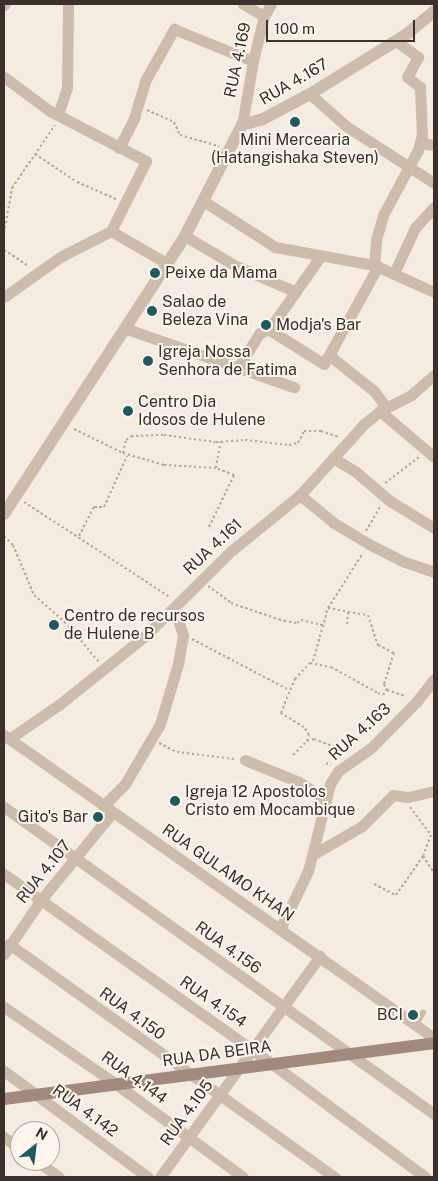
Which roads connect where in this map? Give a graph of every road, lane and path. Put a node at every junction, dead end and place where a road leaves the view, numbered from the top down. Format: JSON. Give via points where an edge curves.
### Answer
{"nodes":[{"id":1,"x":68,"y":4,"type":"edge"},
{"id":2,"x":243,"y":4,"type":"edge"},
{"id":3,"x":271,"y":4,"type":"edge"},
{"id":4,"x":264,"y":16,"type":"junction"},
{"id":5,"x":432,"y":17,"type":"edge"},
{"id":6,"x":396,"y":41,"type":"junction"},
{"id":7,"x":254,"y":61,"type":"junction"},
{"id":8,"x":4,"y":77,"type":"edge"},
{"id":9,"x":310,"y":94,"type":"junction"},
{"id":10,"x":137,"y":107,"type":"junction"},
{"id":11,"x":58,"y":115,"type":"junction"},
{"id":12,"x":242,"y":125,"type":"junction"},
{"id":13,"x":421,"y":143,"type":"junction"},
{"id":14,"x":434,"y":145,"type":"edge"},
{"id":15,"x":120,"y":148,"type":"junction"},
{"id":16,"x":228,"y":149,"type":"junction"},
{"id":17,"x":35,"y":154,"type":"junction"},
{"id":18,"x":410,"y":164,"type":"junction"},
{"id":19,"x":434,"y":183,"type":"edge"},
{"id":20,"x":205,"y":202,"type":"junction"},
{"id":21,"x":125,"y":203,"type":"junction"},
{"id":22,"x":434,"y":207,"type":"edge"},
{"id":23,"x":111,"y":231,"type":"junction"},
{"id":24,"x":4,"y":233,"type":"edge"},
{"id":25,"x":185,"y":236,"type":"junction"},
{"id":26,"x":4,"y":250,"type":"edge"},
{"id":27,"x":320,"y":258,"type":"junction"},
{"id":28,"x":168,"y":264,"type":"junction"},
{"id":29,"x":376,"y":266,"type":"junction"},
{"id":30,"x":42,"y":272,"type":"junction"},
{"id":31,"x":394,"y":273,"type":"junction"},
{"id":32,"x":296,"y":292,"type":"junction"},
{"id":33,"x":434,"y":292,"type":"edge"},
{"id":34,"x":4,"y":297,"type":"edge"},
{"id":35,"x":128,"y":329,"type":"junction"},
{"id":36,"x":268,"y":329,"type":"junction"},
{"id":37,"x":330,"y":356,"type":"junction"},
{"id":38,"x":239,"y":366,"type":"junction"},
{"id":39,"x":434,"y":375,"type":"edge"},
{"id":40,"x":294,"y":387,"type":"dead end"},
{"id":41,"x":383,"y":409,"type":"junction"},
{"id":42,"x":65,"y":424,"type":"junction"},
{"id":43,"x":347,"y":440,"type":"junction"},
{"id":44,"x":221,"y":441,"type":"junction"},
{"id":45,"x":123,"y":453,"type":"junction"},
{"id":46,"x":430,"y":454,"type":"edge"},
{"id":47,"x":127,"y":456,"type":"junction"},
{"id":48,"x":333,"y":458,"type":"junction"},
{"id":49,"x":216,"y":468,"type":"junction"},
{"id":50,"x":382,"y":494,"type":"junction"},
{"id":51,"x":300,"y":495,"type":"junction"},
{"id":52,"x":15,"y":498,"type":"junction"},
{"id":53,"x":4,"y":514,"type":"edge"},
{"id":54,"x":209,"y":528,"type":"dead end"},
{"id":55,"x":434,"y":528,"type":"edge"},
{"id":56,"x":4,"y":536,"type":"edge"},
{"id":57,"x":79,"y":536,"type":"junction"},
{"id":58,"x":360,"y":539,"type":"junction"},
{"id":59,"x":372,"y":546,"type":"junction"},
{"id":60,"x":434,"y":572,"type":"edge"},
{"id":61,"x":201,"y":580,"type":"junction"},
{"id":62,"x":177,"y":605,"type":"junction"},
{"id":63,"x":328,"y":608,"type":"junction"},
{"id":64,"x":348,"y":612,"type":"junction"},
{"id":65,"x":323,"y":624,"type":"junction"},
{"id":66,"x":348,"y":624,"type":"dead end"},
{"id":67,"x":183,"y":635,"type":"junction"},
{"id":68,"x":313,"y":661,"type":"junction"},
{"id":69,"x":107,"y":667,"type":"junction"},
{"id":70,"x":434,"y":679,"type":"edge"},
{"id":71,"x":289,"y":690,"type":"junction"},
{"id":72,"x":387,"y":690,"type":"junction"},
{"id":73,"x":417,"y":701,"type":"junction"},
{"id":74,"x":6,"y":737,"type":"edge"},
{"id":75,"x":153,"y":740,"type":"junction"},
{"id":76,"x":307,"y":741,"type":"junction"},
{"id":77,"x":293,"y":755,"type":"dead end"},
{"id":78,"x":355,"y":758,"type":"junction"},
{"id":79,"x":245,"y":760,"type":"joint"},
{"id":80,"x":434,"y":791,"type":"edge"},
{"id":81,"x":408,"y":797,"type":"junction"},
{"id":82,"x":325,"y":799,"type":"junction"},
{"id":83,"x":4,"y":807,"type":"edge"},
{"id":84,"x":107,"y":810,"type":"junction"},
{"id":85,"x":312,"y":855,"type":"junction"},
{"id":86,"x":423,"y":856,"type":"junction"},
{"id":87,"x":76,"y":859,"type":"junction"},
{"id":88,"x":434,"y":873,"type":"edge"},
{"id":89,"x":4,"y":874,"type":"edge"},
{"id":90,"x":374,"y":884,"type":"dead end"},
{"id":91,"x":40,"y":901,"type":"junction"},
{"id":92,"x":280,"y":929,"type":"junction"},
{"id":93,"x":7,"y":949,"type":"edge"},
{"id":94,"x":320,"y":956,"type":"junction"},
{"id":95,"x":4,"y":1008,"type":"edge"},
{"id":96,"x":284,"y":1008,"type":"junction"},
{"id":97,"x":423,"y":1013,"type":"dead end"},
{"id":98,"x":416,"y":1024,"type":"junction"},
{"id":99,"x":434,"y":1038,"type":"edge"},
{"id":100,"x":434,"y":1043,"type":"edge"},
{"id":101,"x":252,"y":1050,"type":"junction"},
{"id":102,"x":350,"y":1054,"type":"junction"},
{"id":103,"x":271,"y":1063,"type":"junction"},
{"id":104,"x":240,"y":1067,"type":"junction"},
{"id":105,"x":4,"y":1071,"type":"edge"},
{"id":106,"x":188,"y":1074,"type":"junction"},
{"id":107,"x":116,"y":1084,"type":"junction"},
{"id":108,"x":35,"y":1095,"type":"junction"},
{"id":109,"x":220,"y":1095,"type":"junction"},
{"id":110,"x":4,"y":1099,"type":"edge"},
{"id":111,"x":434,"y":1114,"type":"edge"},
{"id":112,"x":189,"y":1138,"type":"junction"},
{"id":113,"x":148,"y":1177,"type":"edge"},
{"id":114,"x":160,"y":1177,"type":"edge"},
{"id":115,"x":242,"y":1177,"type":"edge"},
{"id":116,"x":335,"y":1177,"type":"edge"},
{"id":117,"x":425,"y":1177,"type":"edge"}],
"edges":[{"from":1,"to":11,"type":"street","via":[[68,88]]},
{"from":2,"to":4,"type":"street"},
{"from":3,"to":4,"type":"street","name":"RUA 4.169"},
{"from":4,"to":7,"type":"street","name":"RUA 4.169"},
{"from":5,"to":6,"type":"street","name":"RUA 4.167"},
{"from":6,"to":9,"type":"street","name":"RUA 4.167"},
{"from":6,"to":13,"type":"street","via":[[418,57],[407,77],[420,88]]},
{"from":7,"to":10,"type":"street","via":[[174,29],[145,81]]},
{"from":7,"to":12,"type":"street","name":"RUA 4.169"},
{"from":8,"to":11,"type":"street"},
{"from":9,"to":12,"type":"street","name":"RUA 4.167","via":[[263,119]]},
{"from":9,"to":18,"type":"street","via":[[346,126]]},
{"from":10,"to":15,"type":"street"},
{"from":10,"to":16,"type":"path","via":[[174,122],[180,135]]},
{"from":11,"to":15,"type":"street"},
{"from":11,"to":17,"type":"path","via":[[52,131]]},
{"from":12,"to":16,"type":"street"},
{"from":13,"to":14,"type":"street"},
{"from":13,"to":18,"type":"street"},
{"from":15,"to":21,"type":"street","via":[[146,163]]},
{"from":16,"to":20,"type":"street"},
{"from":17,"to":21,"type":"path","via":[[77,182]]},
{"from":17,"to":24,"type":"path","via":[[12,188]]},
{"from":18,"to":19,"type":"street"},
{"from":18,"to":29,"type":"street","via":[[383,215],[376,240]]},
{"from":20,"to":25,"type":"street"},
{"from":20,"to":27,"type":"street","via":[[274,247]]},
{"from":21,"to":23,"type":"street"},
{"from":22,"to":31,"type":"street","via":[[415,228]]},
{"from":23,"to":28,"type":"street"},
{"from":23,"to":30,"type":"street","via":[[85,242]]},
{"from":25,"to":28,"type":"street"},
{"from":25,"to":32,"type":"street","via":[[236,266]]},
{"from":26,"to":30,"type":"path"},
{"from":27,"to":29,"type":"street"},
{"from":27,"to":32,"type":"street"},
{"from":28,"to":35,"type":"street"},
{"from":29,"to":31,"type":"street"},
{"from":29,"to":37,"type":"street"},
{"from":30,"to":34,"type":"street"},
{"from":31,"to":33,"type":"street"},
{"from":32,"to":36,"type":"street"},
{"from":35,"to":38,"type":"street"},
{"from":35,"to":42,"type":"street"},
{"from":36,"to":37,"type":"street","via":[[321,364]]},
{"from":36,"to":38,"type":"street","via":[[260,333]]},
{"from":37,"to":41,"type":"street","via":[[374,392]]},
{"from":38,"to":40,"type":"street"},
{"from":39,"to":41,"type":"street","name":"RUA 4.161","via":[[411,395]]},
{"from":41,"to":43,"type":"street","name":"RUA 4.161"},
{"from":41,"to":46,"type":"street"},
{"from":42,"to":45,"type":"path"},
{"from":42,"to":52,"type":"street"},
{"from":43,"to":44,"type":"path","via":[[321,431],[304,431],[298,442],[289,445]]},
{"from":43,"to":48,"type":"street","name":"RUA 4.161"},
{"from":44,"to":45,"type":"path","via":[[164,435],[130,436]]},
{"from":44,"to":49,"type":"path"},
{"from":45,"to":47,"type":"path"},
{"from":46,"to":50,"type":"path","via":[[395,473]]},
{"from":47,"to":49,"type":"path","via":[[164,465]]},
{"from":47,"to":57,"type":"path","via":[[104,506],[94,507]]},
{"from":48,"to":50,"type":"street"},
{"from":48,"to":51,"type":"street","name":"RUA 4.161"},
{"from":49,"to":54,"type":"path","via":[[234,475]]},
{"from":50,"to":55,"type":"street"},
{"from":50,"to":58,"type":"path"},
{"from":51,"to":58,"type":"street"},
{"from":51,"to":61,"type":"street","name":"RUA 4.161"},
{"from":52,"to":53,"type":"street"},
{"from":52,"to":57,"type":"path"},
{"from":56,"to":69,"type":"path","via":[[13,545],[34,595]]},
{"from":57,"to":62,"type":"path"},
{"from":58,"to":59,"type":"street"},
{"from":59,"to":60,"type":"street"},
{"from":59,"to":63,"type":"path","via":[[349,572]]},
{"from":61,"to":62,"type":"street","name":"RUA 4.161"},
{"from":61,"to":65,"type":"path","via":[[215,593],[248,609],[284,621]]},
{"from":62,"to":67,"type":"street"},
{"from":62,"to":69,"type":"street","name":"RUA 4.161"},
{"from":63,"to":64,"type":"path"},
{"from":63,"to":65,"type":"path"},
{"from":64,"to":66,"type":"path"},
{"from":64,"to":72,"type":"path","via":[[368,615],[378,645],[394,653],[384,684]]},
{"from":65,"to":68,"type":"path"},
{"from":67,"to":71,"type":"path"},
{"from":67,"to":75,"type":"street","name":"RUA 4.107","via":[[178,664]]},
{"from":68,"to":71,"type":"path","via":[[300,670]]},
{"from":68,"to":72,"type":"path","via":[[383,695]]},
{"from":69,"to":74,"type":"street","name":"RUA 4.161","via":[[60,704]]},
{"from":70,"to":73,"type":"street","name":"RUA 4.163"},
{"from":71,"to":76,"type":"path","via":[[281,713],[304,727],[309,735]]},
{"from":72,"to":73,"type":"path"},
{"from":73,"to":78,"type":"street","name":"RUA 4.163","via":[[371,748]]},
{"from":74,"to":84,"type":"street","name":"RUA GULAMO KHAN"},
{"from":75,"to":79,"type":"path","via":[[177,752]]},
{"from":75,"to":84,"type":"street","name":"RUA 4.107"},
{"from":76,"to":77,"type":"path"},
{"from":76,"to":78,"type":"path","via":[[314,739],[342,747]]},
{"from":78,"to":82,"type":"street","name":"RUA 4.163","via":[[338,771]]},
{"from":79,"to":82,"type":"street","via":[[299,782]]},
{"from":80,"to":81,"type":"street"},
{"from":81,"to":85,"type":"street","via":[[393,794],[362,826]]},
{"from":81,"to":86,"type":"path","via":[[411,811],[431,835]]},
{"from":82,"to":85,"type":"street","name":"RUA 4.163"},
{"from":83,"to":87,"type":"street","name":"RUA 4.156"},
{"from":84,"to":87,"type":"street","name":"RUA 4.107"},
{"from":84,"to":92,"type":"street","name":"RUA GULAMO KHAN"},
{"from":85,"to":92,"type":"street","name":"RUA 4.163"},
{"from":86,"to":88,"type":"path"},
{"from":86,"to":90,"type":"path","via":[[396,895]]},
{"from":87,"to":91,"type":"street","name":"RUA 4.107"},
{"from":87,"to":96,"type":"street","name":"RUA 4.156"},
{"from":89,"to":91,"type":"street","name":"RUA 4.154"},
{"from":91,"to":93,"type":"street","name":"RUA 4.107"},
{"from":91,"to":101,"type":"street","name":"RUA 4.154"},
{"from":92,"to":94,"type":"street","name":"RUA GULAMO KHAN"},
{"from":93,"to":106,"type":"street","name":"RUA 4.150"},
{"from":94,"to":96,"type":"street","name":"RUA 4.105"},
{"from":94,"to":98,"type":"street","name":"RUA GULAMO KHAN"},
{"from":95,"to":107,"type":"street","name":"RUA 4.144"},
{"from":96,"to":101,"type":"street","name":"RUA 4.105"},
{"from":96,"to":102,"type":"street","name":"RUA 4.156"},
{"from":97,"to":98,"type":"lane"},
{"from":98,"to":99,"type":"street","name":"RUA GULAMO KHAN"},
{"from":100,"to":102,"type":"main road","name":"RUA DA BEIRA"},
{"from":101,"to":103,"type":"street","name":"RUA 4.154"},
{"from":101,"to":104,"type":"street","name":"RUA 4.105"},
{"from":102,"to":103,"type":"main road","name":"RUA DA BEIRA"},
{"from":102,"to":111,"type":"street","name":"RUA 4.156"},
{"from":103,"to":104,"type":"main road","name":"RUA DA BEIRA"},
{"from":103,"to":117,"type":"street","name":"RUA 4.154"},
{"from":104,"to":106,"type":"main road","name":"RUA DA BEIRA"},
{"from":104,"to":109,"type":"street","name":"RUA 4.105"},
{"from":105,"to":108,"type":"street","name":"RUA 4.142"},
{"from":106,"to":107,"type":"main road","name":"RUA DA BEIRA"},
{"from":106,"to":109,"type":"street","name":"RUA 4.150"},
{"from":107,"to":108,"type":"main road","name":"RUA DA BEIRA"},
{"from":107,"to":112,"type":"street","name":"RUA 4.144"},
{"from":108,"to":110,"type":"main road","name":"RUA DA BEIRA"},
{"from":108,"to":113,"type":"street","name":"RUA 4.142"},
{"from":109,"to":112,"type":"street","name":"RUA 4.105"},
{"from":109,"to":116,"type":"street","name":"RUA 4.150"},
{"from":112,"to":114,"type":"street","name":"RUA 4.105"},
{"from":112,"to":115,"type":"street","name":"RUA 4.144"}]}
